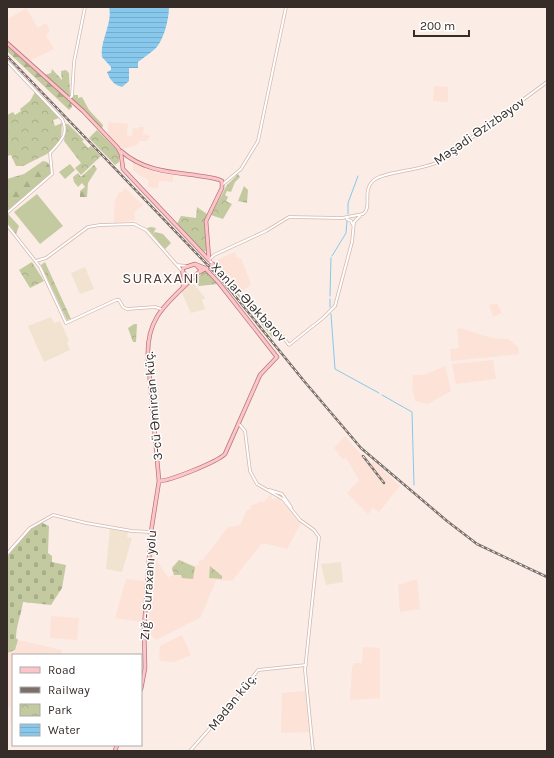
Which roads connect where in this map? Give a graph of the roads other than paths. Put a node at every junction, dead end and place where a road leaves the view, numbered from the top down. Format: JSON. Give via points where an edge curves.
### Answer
{"nodes":[{"id":1,"x":85,"y":7,"type":"edge"},
{"id":2,"x":286,"y":7,"type":"edge"},
{"id":3,"x":7,"y":43,"type":"edge"},
{"id":4,"x":7,"y":61,"type":"edge"},
{"id":5,"x":547,"y":82,"type":"edge"},
{"id":6,"x":69,"y":99,"type":"junction"},
{"id":7,"x":118,"y":148,"type":"junction"},
{"id":8,"x":128,"y":157,"type":"junction"},
{"id":9,"x":121,"y":161,"type":"junction"},
{"id":10,"x":223,"y":184,"type":"junction"},
{"id":11,"x":7,"y":213,"type":"edge"},
{"id":12,"x":360,"y":216,"type":"junction"},
{"id":13,"x":342,"y":218,"type":"junction"},
{"id":14,"x":7,"y":226,"type":"edge"},
{"id":15,"x":353,"y":229,"type":"junction"},
{"id":16,"x":209,"y":260,"type":"junction"},
{"id":17,"x":36,"y":261,"type":"junction"},
{"id":18,"x":172,"y":262,"type":"junction"},
{"id":19,"x":194,"y":264,"type":"junction"},
{"id":20,"x":213,"y":264,"type":"junction"},
{"id":21,"x":186,"y":266,"type":"junction"},
{"id":22,"x":205,"y":268,"type":"junction"},
{"id":23,"x":183,"y":272,"type":"junction"},
{"id":24,"x":200,"y":272,"type":"junction"},
{"id":25,"x":191,"y":280,"type":"junction"},
{"id":26,"x":182,"y":288,"type":"junction"},
{"id":27,"x":161,"y":309,"type":"junction"},
{"id":28,"x":239,"y":424,"type":"junction"},
{"id":29,"x":159,"y":481,"type":"junction"},
{"id":30,"x":151,"y":532,"type":"junction"},
{"id":31,"x":7,"y":554,"type":"edge"},
{"id":32,"x":306,"y":665,"type":"junction"},
{"id":33,"x":142,"y":684,"type":"edge"},
{"id":34,"x":190,"y":751,"type":"edge"},
{"id":35,"x":313,"y":751,"type":"edge"}],
"edges":[{"from":1,"to":6,"type":"street","via":[[75,55],[72,96]]},
{"from":2,"to":10,"type":"street","via":[[258,141],[241,170]]},
{"from":3,"to":6,"type":"main road"},
{"from":4,"to":11,"type":"street","via":[[62,119],[64,126],[62,141],[50,153],[52,174]]},
{"from":5,"to":12,"type":"street","name":"Məşədi Əzizbəyov","via":[[440,161],[422,169],[374,180],[368,189],[368,208]]},
{"from":6,"to":7,"type":"main road"},
{"from":7,"to":8,"type":"main road"},
{"from":7,"to":9,"type":"main road"},
{"from":8,"to":9,"type":"main road","via":[[124,156]]},
{"from":8,"to":10,"type":"main road","via":[[159,171],[217,179]]},
{"from":9,"to":16,"type":"main road","via":[[123,169]]},
{"from":10,"to":16,"type":"main road","via":[[206,221]]},
{"from":12,"to":13,"type":"street"},
{"from":12,"to":15,"type":"street","via":[[355,221]]},
{"from":13,"to":15,"type":"street","via":[[351,221]]},
{"from":13,"to":16,"type":"street","via":[[289,217],[266,231],[214,255]]},
{"from":14,"to":17,"type":"street"},
{"from":15,"to":20,"type":"street","name":"Xanlar Ələkbərov","via":[[335,306],[289,344]]},
{"from":16,"to":19,"type":"main road","via":[[204,265]]},
{"from":16,"to":20,"type":"street","name":"Xanlar Ələkbərov"},
{"from":17,"to":18,"type":"street","via":[[46,258],[86,228],[131,224],[146,230]]},
{"from":17,"to":27,"type":"street","via":[[66,323],[116,300],[127,309]]},
{"from":18,"to":21,"type":"street"},
{"from":18,"to":23,"type":"street"},
{"from":19,"to":21,"type":"main road"},
{"from":19,"to":22,"type":"main road"},
{"from":19,"to":24,"type":"main road","via":[[200,268]]},
{"from":20,"to":22,"type":"main road","name":"3-cü Əmircan küç."},
{"from":21,"to":23,"type":"main road","via":[[182,269]]},
{"from":22,"to":24,"type":"main road","name":"3-cü Əmircan küç."},
{"from":22,"to":28,"type":"main road","via":[[245,314],[277,357],[260,376]]},
{"from":23,"to":25,"type":"main road"},
{"from":23,"to":26,"type":"main road","via":[[185,280]]},
{"from":24,"to":25,"type":"main road","name":"3-cü Əmircan küç."},
{"from":25,"to":26,"type":"main road","name":"3-cü Əmircan küç."},
{"from":26,"to":27,"type":"main road","name":"3-cü Əmircan küç."},
{"from":27,"to":29,"type":"main road","name":"3-cü Əmircan küç.","via":[[151,327],[148,352]]},
{"from":28,"to":29,"type":"main road","via":[[221,458]]},
{"from":28,"to":32,"type":"street","via":[[245,430],[251,473],[258,484],[280,497],[319,539]]},
{"from":29,"to":30,"type":"main road","name":"Zığ - Suraxanı yolu"},
{"from":30,"to":31,"type":"street","via":[[132,531],[53,515],[30,528]]},
{"from":30,"to":33,"type":"main road","name":"Zığ - Suraxanı yolu"},
{"from":32,"to":34,"type":"street","name":"Mədən küç.","via":[[258,670]]},
{"from":32,"to":35,"type":"street"}]}
